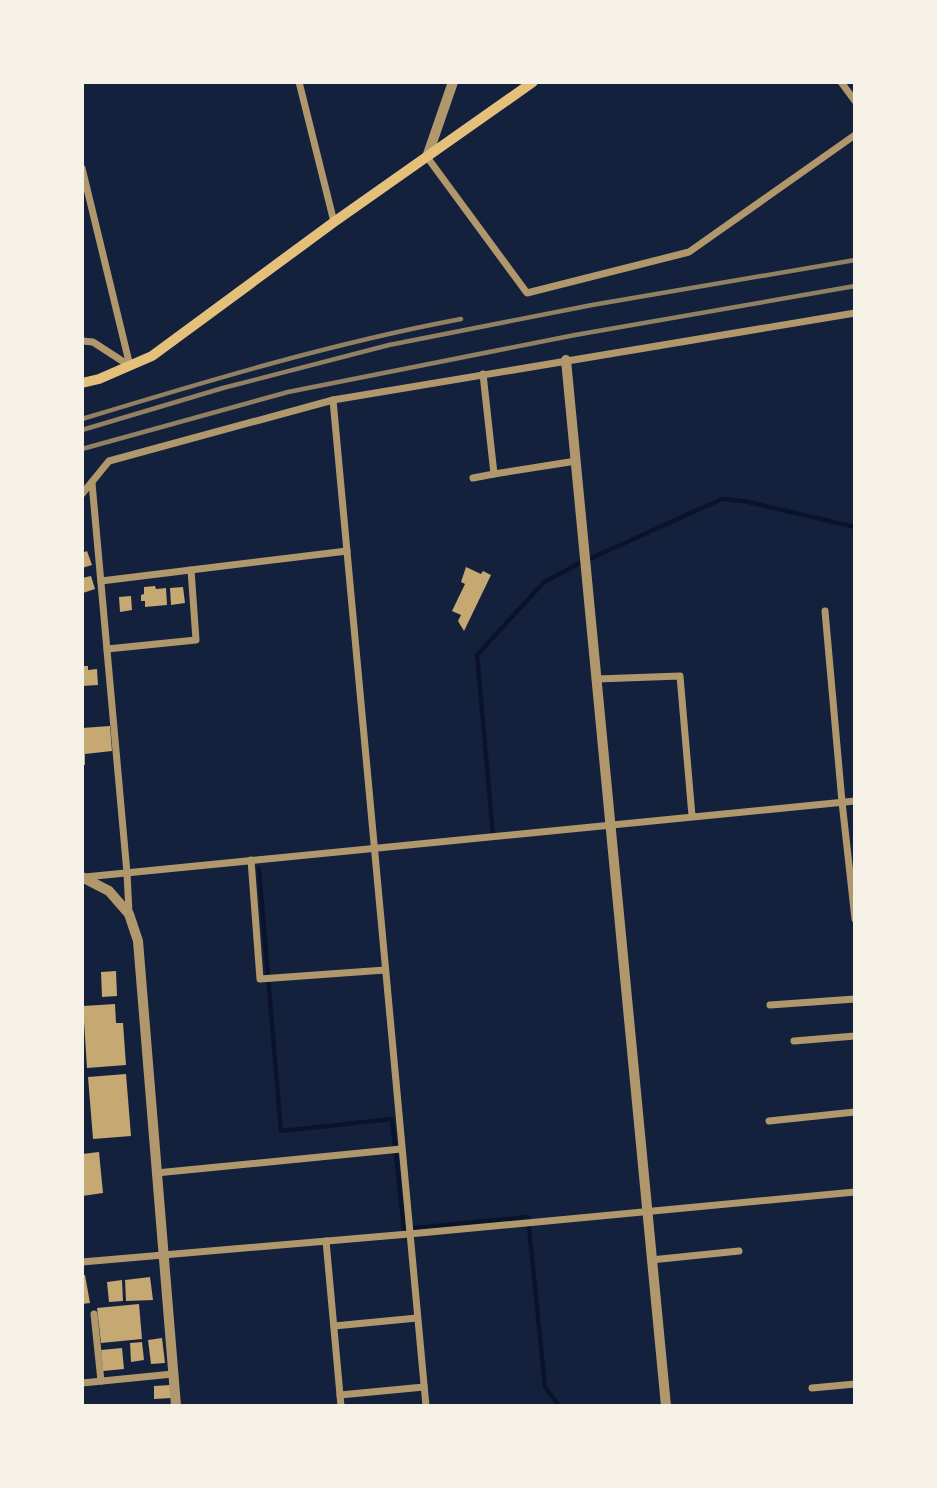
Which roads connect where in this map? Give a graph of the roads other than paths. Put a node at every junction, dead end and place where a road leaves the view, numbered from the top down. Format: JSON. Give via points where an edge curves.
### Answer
{"nodes":[{"id":1,"x":299,"y":82,"type":"edge"},
{"id":2,"x":453,"y":82,"type":"edge"},
{"id":3,"x":533,"y":82,"type":"edge"},
{"id":4,"x":841,"y":82,"type":"edge"},
{"id":5,"x":855,"y":101,"type":"edge"},
{"id":6,"x":855,"y":135,"type":"edge"},
{"id":7,"x":427,"y":157,"type":"junction"},
{"id":8,"x":82,"y":168,"type":"edge"},
{"id":9,"x":334,"y":222,"type":"junction"},
{"id":10,"x":855,"y":313,"type":"edge"},
{"id":11,"x":82,"y":341,"type":"edge"},
{"id":12,"x":566,"y":360,"type":"junction"},
{"id":13,"x":130,"y":366,"type":"junction"},
{"id":14,"x":483,"y":374,"type":"junction"},
{"id":15,"x":82,"y":383,"type":"edge"},
{"id":16,"x":333,"y":400,"type":"junction"},
{"id":17,"x":576,"y":461,"type":"junction"},
{"id":18,"x":494,"y":474,"type":"junction"},
{"id":19,"x":473,"y":478,"type":"dead end"},
{"id":20,"x":92,"y":483,"type":"junction"},
{"id":21,"x":82,"y":494,"type":"edge"},
{"id":22,"x":347,"y":551,"type":"junction"},
{"id":23,"x":191,"y":570,"type":"junction"},
{"id":24,"x":101,"y":581,"type":"junction"},
{"id":25,"x":825,"y":611,"type":"dead end"},
{"id":26,"x":107,"y":649,"type":"junction"},
{"id":27,"x":597,"y":679,"type":"junction"},
{"id":28,"x":855,"y":801,"type":"edge"},
{"id":29,"x":842,"y":802,"type":"junction"},
{"id":30,"x":692,"y":816,"type":"junction"},
{"id":31,"x":610,"y":824,"type":"junction"},
{"id":32,"x":374,"y":848,"type":"junction"},
{"id":33,"x":251,"y":860,"type":"junction"},
{"id":34,"x":127,"y":873,"type":"junction"},
{"id":35,"x":84,"y":877,"type":"edge"},
{"id":36,"x":129,"y":914,"type":"junction"},
{"id":37,"x":855,"y":919,"type":"edge"},
{"id":38,"x":385,"y":970,"type":"junction"},
{"id":39,"x":855,"y":999,"type":"edge"},
{"id":40,"x":770,"y":1005,"type":"dead end"},
{"id":41,"x":855,"y":1036,"type":"edge"},
{"id":42,"x":794,"y":1041,"type":"dead end"},
{"id":43,"x":855,"y":1112,"type":"edge"},
{"id":44,"x":769,"y":1121,"type":"dead end"},
{"id":45,"x":401,"y":1149,"type":"junction"},
{"id":46,"x":156,"y":1173,"type":"junction"},
{"id":47,"x":855,"y":1192,"type":"edge"},
{"id":48,"x":646,"y":1210,"type":"junction"},
{"id":49,"x":409,"y":1234,"type":"junction"},
{"id":50,"x":326,"y":1241,"type":"junction"},
{"id":51,"x":739,"y":1251,"type":"dead end"},
{"id":52,"x":163,"y":1254,"type":"junction"},
{"id":53,"x":651,"y":1260,"type":"junction"},
{"id":54,"x":82,"y":1262,"type":"edge"},
{"id":55,"x":94,"y":1314,"type":"dead end"},
{"id":56,"x":417,"y":1318,"type":"junction"},
{"id":57,"x":334,"y":1326,"type":"junction"},
{"id":58,"x":173,"y":1374,"type":"junction"},
{"id":59,"x":100,"y":1381,"type":"junction"},
{"id":60,"x":82,"y":1383,"type":"edge"},
{"id":61,"x":855,"y":1384,"type":"edge"},
{"id":62,"x":424,"y":1387,"type":"junction"},
{"id":63,"x":812,"y":1388,"type":"dead end"},
{"id":64,"x":340,"y":1395,"type":"junction"},
{"id":65,"x":176,"y":1406,"type":"edge"},
{"id":66,"x":341,"y":1406,"type":"edge"},
{"id":67,"x":426,"y":1406,"type":"edge"},
{"id":68,"x":666,"y":1406,"type":"edge"}],
"edges":[{"from":1,"to":9,"type":"street"},
{"from":2,"to":7,"type":"street"},
{"from":3,"to":7,"type":"main road"},
{"from":4,"to":5,"type":"street"},
{"from":6,"to":7,"type":"street","via":[[689,252],[527,293]]},
{"from":7,"to":9,"type":"main road"},
{"from":8,"to":13,"type":"street"},
{"from":9,"to":13,"type":"main road","via":[[152,356]]},
{"from":10,"to":12,"type":"street"},
{"from":11,"to":13,"type":"street","via":[[93,342]]},
{"from":12,"to":14,"type":"street"},
{"from":12,"to":17,"type":"street"},
{"from":13,"to":15,"type":"main road"},
{"from":14,"to":16,"type":"street"},
{"from":14,"to":18,"type":"street"},
{"from":16,"to":20,"type":"street","via":[[109,461]]},
{"from":16,"to":22,"type":"street"},
{"from":17,"to":18,"type":"street"},
{"from":17,"to":27,"type":"street"},
{"from":18,"to":19,"type":"street"},
{"from":20,"to":21,"type":"street"},
{"from":20,"to":24,"type":"street"},
{"from":22,"to":23,"type":"street"},
{"from":22,"to":32,"type":"street"},
{"from":23,"to":24,"type":"street"},
{"from":23,"to":26,"type":"street","via":[[196,640]]},
{"from":24,"to":26,"type":"street"},
{"from":25,"to":29,"type":"street"},
{"from":26,"to":34,"type":"street"},
{"from":27,"to":30,"type":"street","via":[[680,676]]},
{"from":27,"to":31,"type":"street"},
{"from":28,"to":29,"type":"street"},
{"from":29,"to":30,"type":"street"},
{"from":29,"to":37,"type":"street"},
{"from":30,"to":31,"type":"street"},
{"from":31,"to":32,"type":"street"},
{"from":31,"to":48,"type":"street"},
{"from":32,"to":33,"type":"street"},
{"from":32,"to":38,"type":"street"},
{"from":33,"to":34,"type":"street"},
{"from":33,"to":38,"type":"street","via":[[260,979]]},
{"from":34,"to":35,"type":"street"},
{"from":34,"to":36,"type":"street"},
{"from":35,"to":36,"type":"street","via":[[109,891]]},
{"from":36,"to":46,"type":"street","via":[[138,941]]},
{"from":38,"to":45,"type":"street"},
{"from":39,"to":40,"type":"street"},
{"from":41,"to":42,"type":"street"},
{"from":43,"to":44,"type":"street"},
{"from":45,"to":46,"type":"street"},
{"from":45,"to":49,"type":"street"},
{"from":46,"to":52,"type":"street"},
{"from":47,"to":48,"type":"street"},
{"from":48,"to":49,"type":"street"},
{"from":48,"to":53,"type":"street"},
{"from":49,"to":50,"type":"street"},
{"from":49,"to":56,"type":"street"},
{"from":50,"to":52,"type":"street"},
{"from":50,"to":57,"type":"street"},
{"from":51,"to":53,"type":"street"},
{"from":52,"to":54,"type":"street"},
{"from":52,"to":58,"type":"street"},
{"from":53,"to":68,"type":"street"},
{"from":55,"to":59,"type":"street"},
{"from":56,"to":57,"type":"street"},
{"from":56,"to":62,"type":"street"},
{"from":57,"to":64,"type":"street"},
{"from":58,"to":59,"type":"street"},
{"from":58,"to":65,"type":"street"},
{"from":59,"to":60,"type":"street"},
{"from":61,"to":63,"type":"street"},
{"from":62,"to":64,"type":"street"},
{"from":62,"to":67,"type":"street"},
{"from":64,"to":66,"type":"street"}]}
